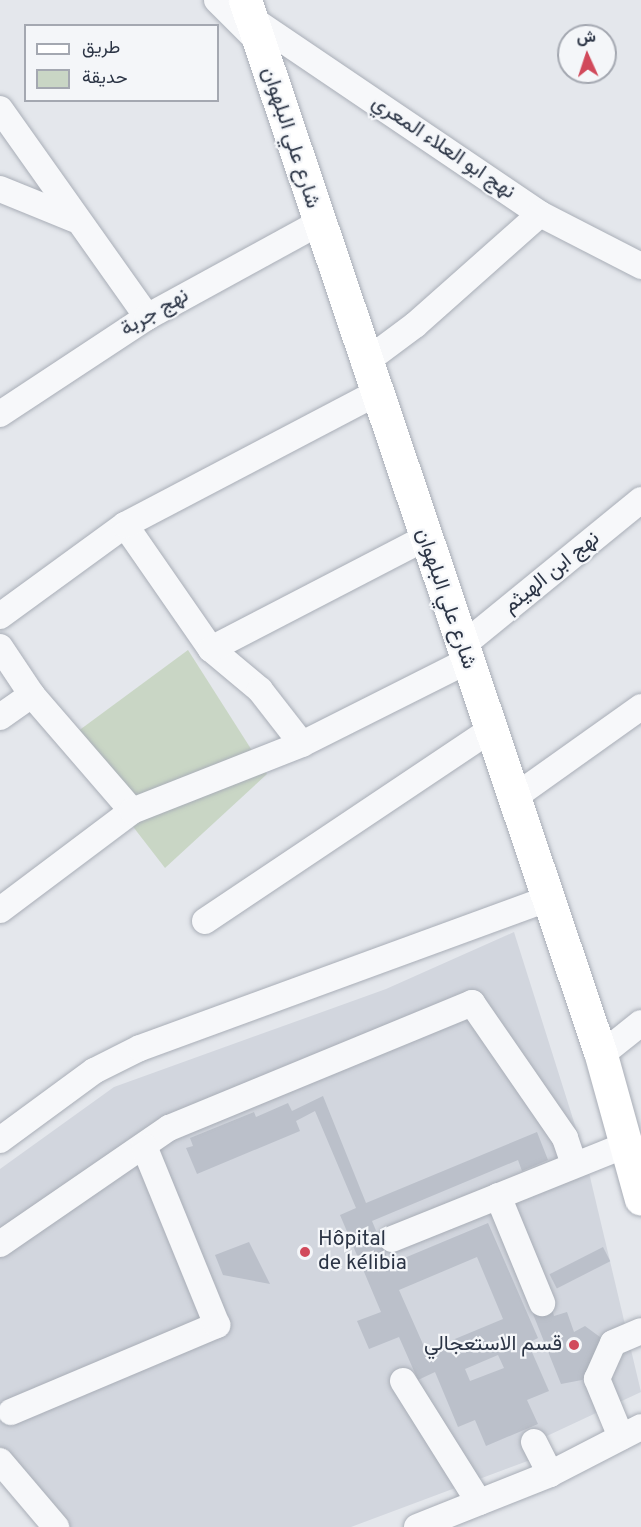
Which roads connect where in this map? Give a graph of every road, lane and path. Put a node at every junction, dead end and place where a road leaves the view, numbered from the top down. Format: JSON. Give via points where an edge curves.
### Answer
{"nodes":[{"id":1,"x":218,"y":0,"type":"edge"},
{"id":2,"x":252,"y":20,"type":"edge"},
{"id":3,"x":0,"y":109,"type":"edge"},
{"id":4,"x":0,"y":189,"type":"edge"},
{"id":5,"x":540,"y":214,"type":"junction"},
{"id":6,"x":74,"y":219,"type":"junction"},
{"id":7,"x":318,"y":224,"type":"junction"},
{"id":8,"x":641,"y":266,"type":"edge"},
{"id":9,"x":147,"y":316,"type":"junction"},
{"id":10,"x":364,"y":363,"type":"junction"},
{"id":11,"x":375,"y":394,"type":"junction"},
{"id":12,"x":0,"y":414,"type":"edge"},
{"id":13,"x":641,"y":500,"type":"edge"},
{"id":14,"x":125,"y":525,"type":"junction"},
{"id":15,"x":423,"y":539,"type":"junction"},
{"id":16,"x":0,"y":616,"type":"edge"},
{"id":17,"x":0,"y":647,"type":"edge"},
{"id":18,"x":212,"y":649,"type":"junction"},
{"id":19,"x":465,"y":653,"type":"junction"},
{"id":20,"x":32,"y":695,"type":"junction"},
{"id":21,"x":641,"y":706,"type":"edge"},
{"id":22,"x":0,"y":717,"type":"edge"},
{"id":23,"x":489,"y":731,"type":"junction"},
{"id":24,"x":302,"y":744,"type":"junction"},
{"id":25,"x":513,"y":798,"type":"junction"},
{"id":26,"x":132,"y":811,"type":"junction"},
{"id":27,"x":548,"y":899,"type":"junction"},
{"id":28,"x":0,"y":910,"type":"edge"},
{"id":29,"x":205,"y":921,"type":"dead end"},
{"id":30,"x":641,"y":1023,"type":"edge"},
{"id":31,"x":601,"y":1055,"type":"junction"},
{"id":32,"x":0,"y":1140,"type":"edge"},
{"id":33,"x":627,"y":1145,"type":"junction"},
{"id":34,"x":144,"y":1146,"type":"junction"},
{"id":35,"x":574,"y":1164,"type":"junction"},
{"id":36,"x":498,"y":1196,"type":"junction"},
{"id":37,"x":641,"y":1199,"type":"edge"},
{"id":38,"x":392,"y":1239,"type":"dead end"},
{"id":39,"x":0,"y":1244,"type":"edge"},
{"id":40,"x":542,"y":1303,"type":"dead end"},
{"id":41,"x":641,"y":1331,"type":"edge"},
{"id":42,"x":403,"y":1382,"type":"dead end"},
{"id":43,"x":11,"y":1412,"type":"dead end"},
{"id":44,"x":631,"y":1432,"type":"edge"},
{"id":45,"x":534,"y":1442,"type":"dead end"},
{"id":46,"x":0,"y":1461,"type":"edge"},
{"id":47,"x":550,"y":1474,"type":"junction"},
{"id":48,"x":479,"y":1502,"type":"junction"},
{"id":49,"x":56,"y":1527,"type":"edge"},
{"id":50,"x":417,"y":1527,"type":"edge"}],
"edges":[{"from":1,"to":2,"type":"street","name":"نهج ابو العلاء المعري"},
{"from":2,"to":5,"type":"street","name":"نهج ابو العلاء المعري"},
{"from":2,"to":7,"type":"main road","name":"شارع علي البلهوان"},
{"from":3,"to":6,"type":"street"},
{"from":4,"to":6,"type":"street"},
{"from":5,"to":8,"type":"street","name":"نهج ابو العلاء المعري"},
{"from":5,"to":10,"type":"street","via":[[415,325]]},
{"from":6,"to":9,"type":"street"},
{"from":7,"to":9,"type":"street","name":"نهج جربة"},
{"from":7,"to":10,"type":"main road","name":"شارع علي البلهوان"},
{"from":9,"to":12,"type":"street","name":"نهج جربة"},
{"from":10,"to":11,"type":"main road","name":"شارع علي البلهوان"},
{"from":11,"to":14,"type":"street"},
{"from":11,"to":15,"type":"main road","name":"شارع علي البلهوان"},
{"from":13,"to":19,"type":"street","name":"نهج ابن الهيثم"},
{"from":14,"to":16,"type":"street"},
{"from":14,"to":18,"type":"street"},
{"from":15,"to":18,"type":"street"},
{"from":15,"to":19,"type":"main road","name":"شارع علي البلهوان"},
{"from":17,"to":20,"type":"street"},
{"from":18,"to":24,"type":"street","via":[[260,690]]},
{"from":19,"to":23,"type":"main road","name":"شارع علي البلهوان"},
{"from":19,"to":24,"type":"street","name":"نهج ابن الهيثم"},
{"from":20,"to":22,"type":"street"},
{"from":20,"to":26,"type":"street"},
{"from":21,"to":25,"type":"street"},
{"from":23,"to":25,"type":"main road","name":"شارع علي البلهوان"},
{"from":23,"to":29,"type":"street"},
{"from":24,"to":26,"type":"street","name":"نهج ابن الهيثم"},
{"from":25,"to":27,"type":"main road","name":"شارع علي البلهوان"},
{"from":26,"to":28,"type":"street","name":"نهج ابن الهيثم"},
{"from":27,"to":31,"type":"main road","name":"شارع علي البلهوان"},
{"from":27,"to":32,"type":"street","via":[[140,1048],[94,1071]]},
{"from":30,"to":31,"type":"street"},
{"from":31,"to":33,"type":"main road","name":"شارع علي البلهوان"},
{"from":33,"to":35,"type":"street"},
{"from":33,"to":37,"type":"main road","name":"شارع علي البلهوان"},
{"from":34,"to":35,"type":"street","via":[[169,1128],[472,1003],[566,1138]]},
{"from":34,"to":39,"type":"street"},
{"from":34,"to":43,"type":"street","via":[[217,1325]]},
{"from":35,"to":36,"type":"street"},
{"from":36,"to":38,"type":"street"},
{"from":36,"to":40,"type":"street"},
{"from":41,"to":44,"type":"street","via":[[613,1343],[597,1380]]},
{"from":42,"to":48,"type":"street"},
{"from":44,"to":47,"type":"street"},
{"from":45,"to":47,"type":"street"},
{"from":46,"to":49,"type":"street"},
{"from":47,"to":48,"type":"street"},
{"from":48,"to":50,"type":"street"}]}
